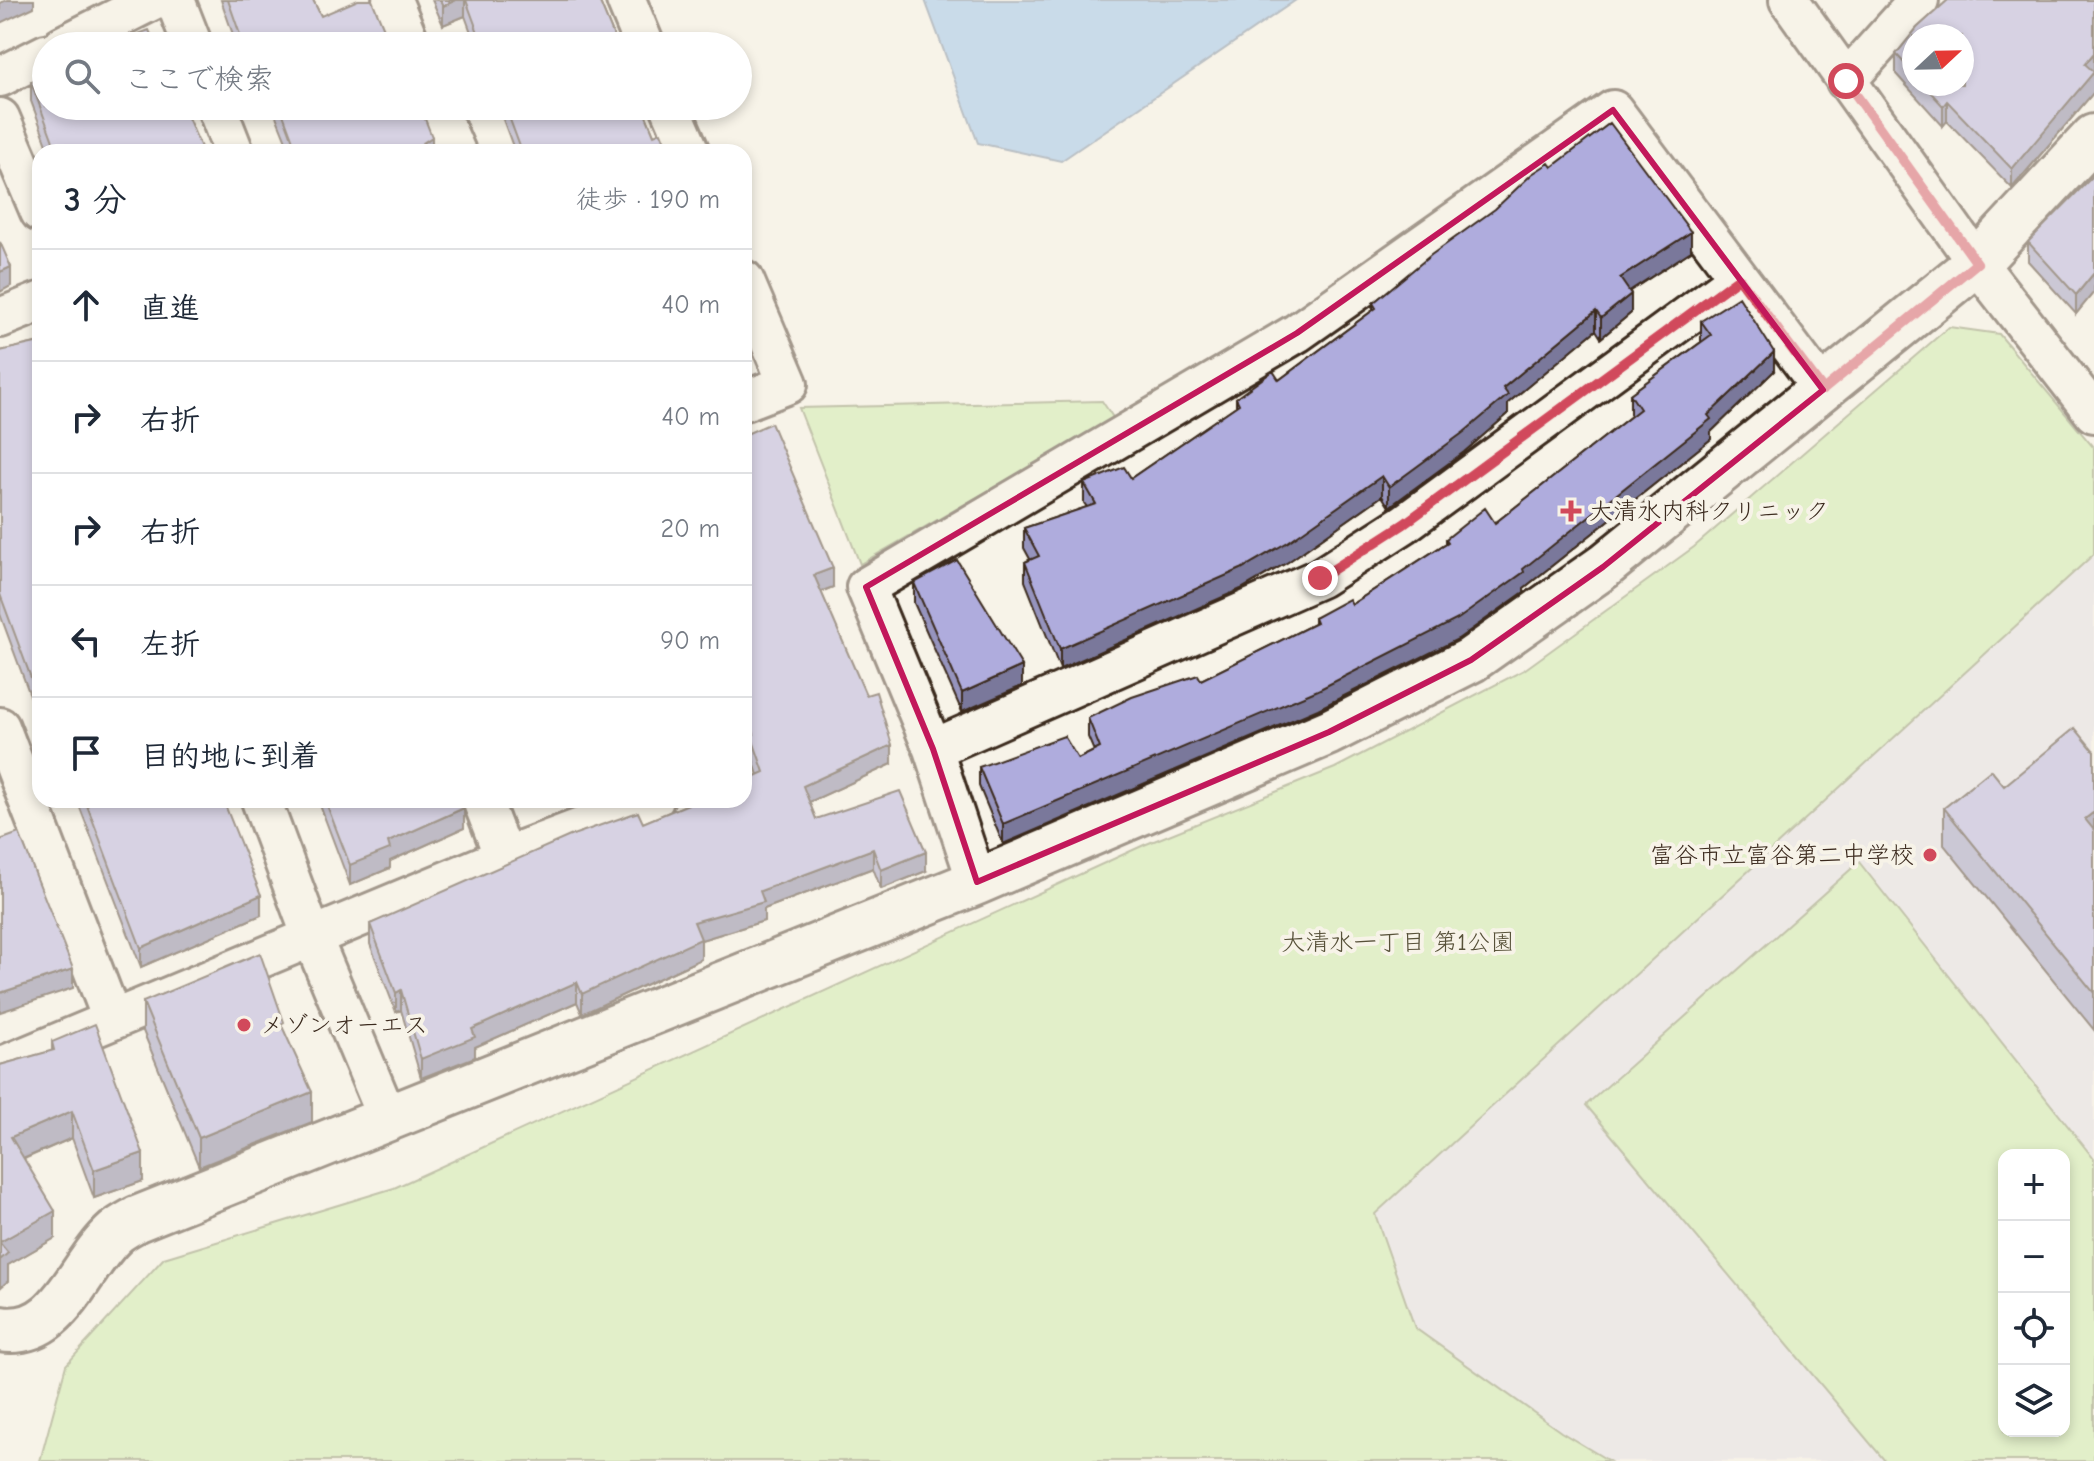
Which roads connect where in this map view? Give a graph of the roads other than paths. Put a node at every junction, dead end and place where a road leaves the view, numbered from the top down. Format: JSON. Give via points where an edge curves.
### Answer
{"nodes":[{"id":1,"x":153,"y":0,"type":"edge"},
{"id":2,"x":175,"y":0,"type":"edge"},
{"id":3,"x":392,"y":0,"type":"edge"},
{"id":4,"x":626,"y":0,"type":"edge"},
{"id":5,"x":1789,"y":0,"type":"edge"},
{"id":6,"x":1919,"y":0,"type":"edge"},
{"id":7,"x":90,"y":32,"type":"edge"},
{"id":8,"x":188,"y":32,"type":"edge"},
{"id":9,"x":405,"y":32,"type":"edge"},
{"id":10,"x":639,"y":32,"type":"edge"},
{"id":11,"x":32,"y":61,"type":"edge"},
{"id":12,"x":0,"y":77,"type":"edge"},
{"id":13,"x":1846,"y":81,"type":"junction"},
{"id":14,"x":0,"y":118,"type":"edge"},
{"id":15,"x":221,"y":120,"type":"edge"},
{"id":16,"x":442,"y":120,"type":"edge"},
{"id":17,"x":676,"y":120,"type":"edge"},
{"id":18,"x":2094,"y":137,"type":"edge"},
{"id":19,"x":231,"y":144,"type":"edge"},
{"id":20,"x":453,"y":144,"type":"edge"},
{"id":21,"x":687,"y":144,"type":"edge"},
{"id":22,"x":32,"y":193,"type":"edge"},
{"id":23,"x":1977,"y":263,"type":"junction"},
{"id":24,"x":1739,"y":278,"type":"junction"},
{"id":25,"x":752,"y":299,"type":"edge"},
{"id":26,"x":32,"y":305,"type":"edge"},
{"id":27,"x":0,"y":318,"type":"edge"},
{"id":28,"x":1823,"y":390,"type":"junction"},
{"id":29,"x":752,"y":398,"type":"edge"},
{"id":30,"x":2094,"y":413,"type":"edge"},
{"id":31,"x":0,"y":727,"type":"edge"},
{"id":32,"x":933,"y":749,"type":"junction"},
{"id":33,"x":13,"y":803,"type":"edge"},
{"id":34,"x":264,"y":808,"type":"edge"},
{"id":35,"x":485,"y":808,"type":"edge"},
{"id":36,"x":633,"y":808,"type":"edge"},
{"id":37,"x":504,"y":857,"type":"junction"},
{"id":38,"x":977,"y":882,"type":"junction"},
{"id":39,"x":312,"y":937,"type":"junction"},
{"id":40,"x":112,"y":1019,"type":"junction"},
{"id":41,"x":0,"y":1067,"type":"edge"},
{"id":42,"x":388,"y":1119,"type":"junction"},
{"id":43,"x":0,"y":1329,"type":"edge"}],
"edges":[{"from":1,"to":7,"type":"street"},
{"from":2,"to":8,"type":"street"},
{"from":3,"to":9,"type":"street"},
{"from":4,"to":10,"type":"street"},
{"from":5,"to":13,"type":"street"},
{"from":6,"to":13,"type":"street"},
{"from":11,"to":12,"type":"street"},
{"from":13,"to":23,"type":"street"},
{"from":14,"to":22,"type":"street"},
{"from":15,"to":19,"type":"street"},
{"from":16,"to":20,"type":"street"},
{"from":17,"to":21,"type":"street"},
{"from":18,"to":23,"type":"street"},
{"from":23,"to":28,"type":"street"},
{"from":23,"to":30,"type":"street"},
{"from":24,"to":28,"type":"street"},
{"from":24,"to":32,"type":"street","via":[[1404,524],[1320,578]]},
{"from":24,"to":32,"type":"street","via":[[1613,110],[1297,333],[866,587]]},
{"from":25,"to":29,"type":"street","via":[[788,384]]},
{"from":26,"to":27,"type":"street"},
{"from":28,"to":38,"type":"street","via":[[1603,567],[1471,660],[1329,732]]},
{"from":31,"to":33,"type":"street"},
{"from":32,"to":38,"type":"street"},
{"from":33,"to":40,"type":"street"},
{"from":34,"to":39,"type":"street"},
{"from":35,"to":37,"type":"street"},
{"from":36,"to":37,"type":"street"},
{"from":37,"to":39,"type":"street"},
{"from":38,"to":42,"type":"street"},
{"from":39,"to":40,"type":"street"},
{"from":39,"to":42,"type":"street"},
{"from":40,"to":41,"type":"street"},
{"from":42,"to":43,"type":"street","via":[[137,1219],[115,1233],[49,1318],[29,1329]]}]}
